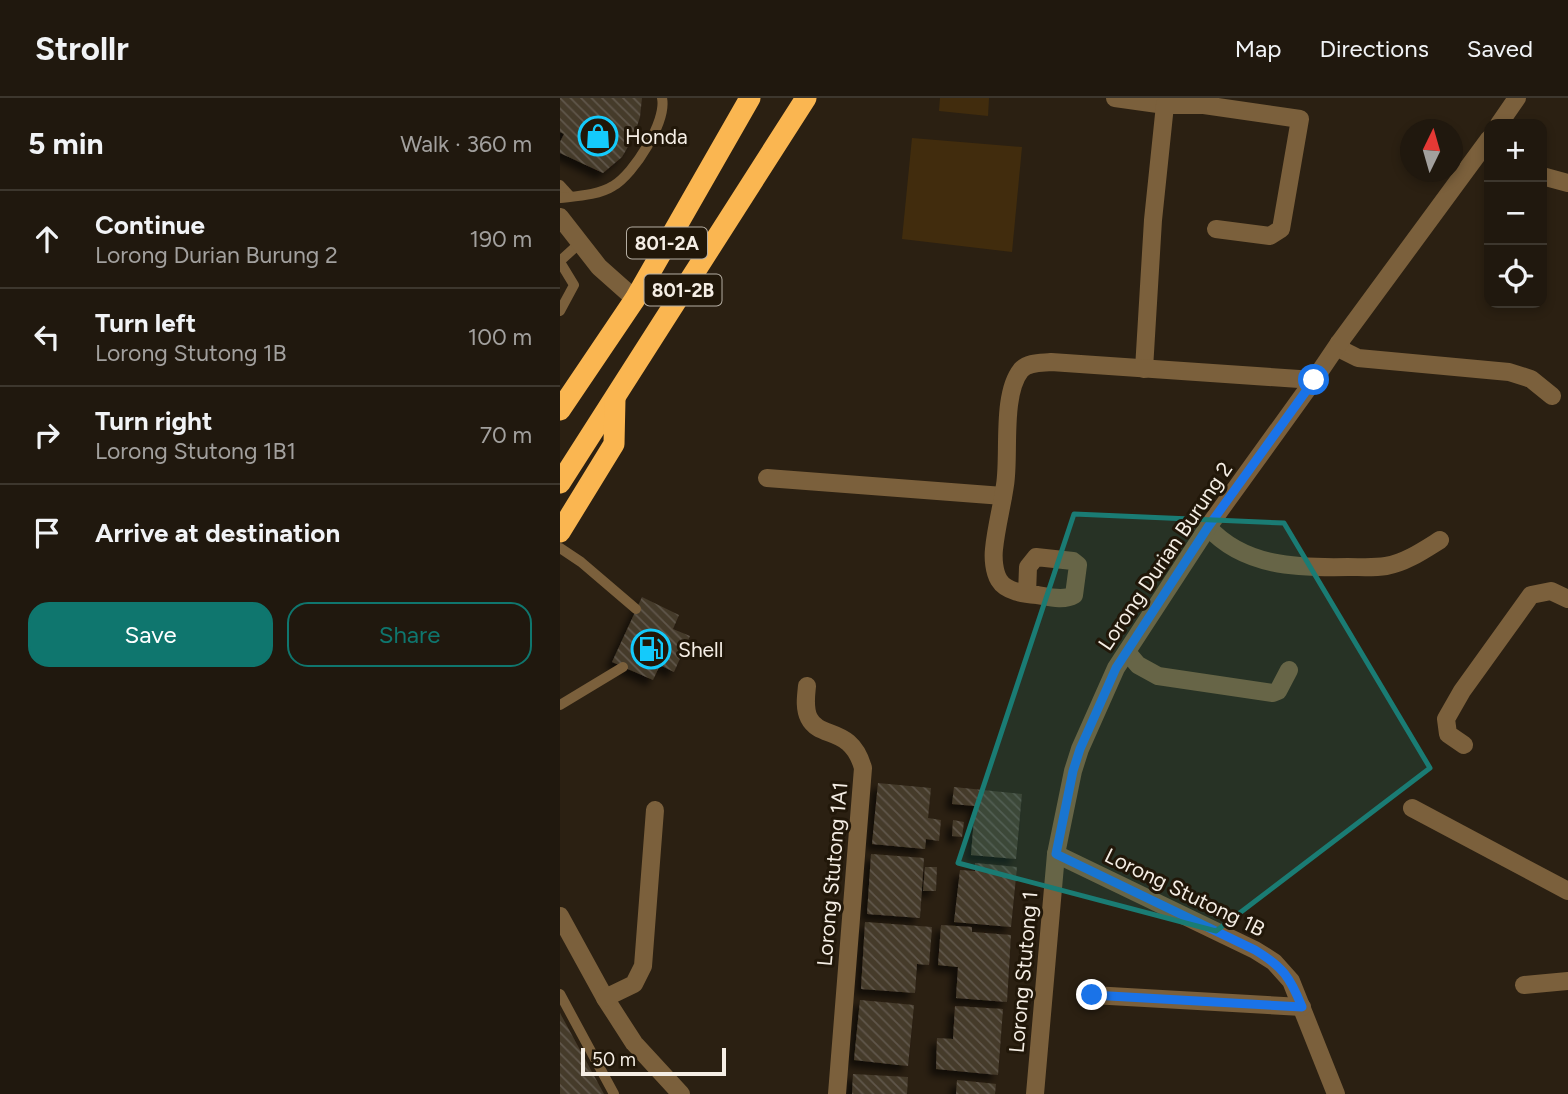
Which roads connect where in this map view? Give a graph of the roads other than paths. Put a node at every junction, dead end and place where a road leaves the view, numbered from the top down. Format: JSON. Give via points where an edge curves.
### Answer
{"nodes":[{"id":1,"x":662,"y":98,"type":"edge"},
{"id":2,"x":750,"y":98,"type":"edge"},
{"id":3,"x":806,"y":98,"type":"edge"},
{"id":4,"x":1115,"y":98,"type":"edge"},
{"id":5,"x":1517,"y":98,"type":"edge"},
{"id":6,"x":1165,"y":105,"type":"junction"},
{"id":7,"x":1274,"y":106,"type":"edge"},
{"id":8,"x":1502,"y":119,"type":"edge"},
{"id":9,"x":1483,"y":161,"type":"edge"},
{"id":10,"x":1547,"y":177,"type":"edge"},
{"id":11,"x":1568,"y":183,"type":"edge"},
{"id":12,"x":560,"y":185,"type":"edge"},
{"id":13,"x":565,"y":197,"type":"edge"},
{"id":14,"x":560,"y":217,"type":"edge"},
{"id":15,"x":1216,"y":229,"type":"dead end"},
{"id":16,"x":581,"y":242,"type":"junction"},
{"id":17,"x":560,"y":261,"type":"edge"},
{"id":18,"x":635,"y":299,"type":"junction"},
{"id":19,"x":560,"y":312,"type":"edge"},
{"id":20,"x":1339,"y":343,"type":"junction"},
{"id":21,"x":1144,"y":369,"type":"junction"},
{"id":22,"x":1314,"y":380,"type":"junction"},
{"id":23,"x":1552,"y":396,"type":"dead end"},
{"id":24,"x":615,"y":397,"type":"junction"},
{"id":25,"x":560,"y":410,"type":"edge"},
{"id":26,"x":767,"y":478,"type":"dead end"},
{"id":27,"x":560,"y":483,"type":"edge"},
{"id":28,"x":1003,"y":496,"type":"junction"},
{"id":29,"x":1208,"y":527,"type":"junction"},
{"id":30,"x":560,"y":532,"type":"edge"},
{"id":31,"x":1440,"y":540,"type":"dead end"},
{"id":32,"x":560,"y":548,"type":"edge"},
{"id":33,"x":1027,"y":594,"type":"dead end"},
{"id":34,"x":1568,"y":598,"type":"edge"},
{"id":35,"x":636,"y":609,"type":"dead end"},
{"id":36,"x":1127,"y":652,"type":"junction"},
{"id":37,"x":623,"y":667,"type":"dead end"},
{"id":38,"x":1289,"y":670,"type":"dead end"},
{"id":39,"x":807,"y":686,"type":"dead end"},
{"id":40,"x":560,"y":705,"type":"edge"},
{"id":41,"x":1464,"y":745,"type":"dead end"},
{"id":42,"x":1412,"y":808,"type":"dead end"},
{"id":43,"x":655,"y":810,"type":"dead end"},
{"id":44,"x":1056,"y":854,"type":"junction"},
{"id":45,"x":1568,"y":891,"type":"edge"},
{"id":46,"x":560,"y":916,"type":"edge"},
{"id":47,"x":1568,"y":981,"type":"edge"},
{"id":48,"x":1524,"y":985,"type":"dead end"},
{"id":49,"x":560,"y":994,"type":"edge"},
{"id":50,"x":1092,"y":995,"type":"dead end"},
{"id":51,"x":605,"y":999,"type":"junction"},
{"id":52,"x":1302,"y":1007,"type":"junction"},
{"id":53,"x":614,"y":1094,"type":"edge"},
{"id":54,"x":681,"y":1094,"type":"edge"},
{"id":55,"x":836,"y":1094,"type":"edge"},
{"id":56,"x":1035,"y":1094,"type":"edge"},
{"id":57,"x":1336,"y":1094,"type":"edge"}],
"edges":[{"from":1,"to":13,"type":"lane","via":[[662,114],[639,159],[614,186]]},
{"from":2,"to":18,"type":"highway","number":"801-2A"},
{"from":3,"to":24,"type":"highway","number":"801-2B"},
{"from":4,"to":6,"type":"street"},
{"from":5,"to":8,"type":"street"},
{"from":6,"to":7,"type":"street"},
{"from":6,"to":21,"type":"street"},
{"from":7,"to":15,"type":"street","via":[[1300,119],[1280,229],[1270,236]]},
{"from":9,"to":20,"type":"street","name":"Lorong Durian Burung 2"},
{"from":10,"to":11,"type":"street"},
{"from":12,"to":13,"type":"lane"},
{"from":14,"to":16,"type":"street"},
{"from":16,"to":17,"type":"lane"},
{"from":16,"to":18,"type":"street","via":[[599,267]]},
{"from":17,"to":19,"type":"lane","via":[[574,285]]},
{"from":18,"to":25,"type":"highway","number":"801-2A"},
{"from":20,"to":22,"type":"street","name":"Lorong Durian Burung 2"},
{"from":20,"to":23,"type":"street","via":[[1358,358],[1509,372],[1531,379]]},
{"from":21,"to":22,"type":"street"},
{"from":21,"to":28,"type":"street","via":[[1051,362],[1027,365],[1014,383]]},
{"from":22,"to":29,"type":"street","name":"Lorong Durian Burung 2"},
{"from":24,"to":27,"type":"highway","number":"801-2B"},
{"from":24,"to":30,"type":"highway","via":[[614,444]]},
{"from":26,"to":28,"type":"street"},
{"from":28,"to":33,"type":"street","via":[[993,550],[995,571],[1011,590]]},
{"from":29,"to":31,"type":"street","via":[[1221,542],[1256,559],[1307,568],[1387,566]]},
{"from":29,"to":36,"type":"street","name":"Lorong Durian Burung 2"},
{"from":32,"to":35,"type":"lane"},
{"from":34,"to":41,"type":"street","via":[[1551,591],[1531,595],[1519,608],[1446,719],[1448,734]]},
{"from":36,"to":38,"type":"street","via":[[1138,665],[1158,676],[1273,693]]},
{"from":36,"to":44,"type":"street","name":"Lorong Durian Burung 2","via":[[1080,749]]},
{"from":37,"to":40,"type":"lane"},
{"from":39,"to":55,"type":"street","name":"Lorong Stutong 1A1","via":[[809,720],[852,745],[863,768]]},
{"from":42,"to":45,"type":"street"},
{"from":43,"to":51,"type":"street","via":[[643,966],[634,984]]},
{"from":44,"to":52,"type":"street","name":"Lorong Stutong 1B","via":[[1255,950],[1291,981]]},
{"from":44,"to":56,"type":"street","name":"Lorong Stutong 1"},
{"from":46,"to":51,"type":"street"},
{"from":47,"to":48,"type":"street"},
{"from":49,"to":53,"type":"lane"},
{"from":50,"to":52,"type":"street"},
{"from":51,"to":54,"type":"street","via":[[634,1043]]},
{"from":52,"to":57,"type":"street","name":"Lorong Stutong 1B"}]}
